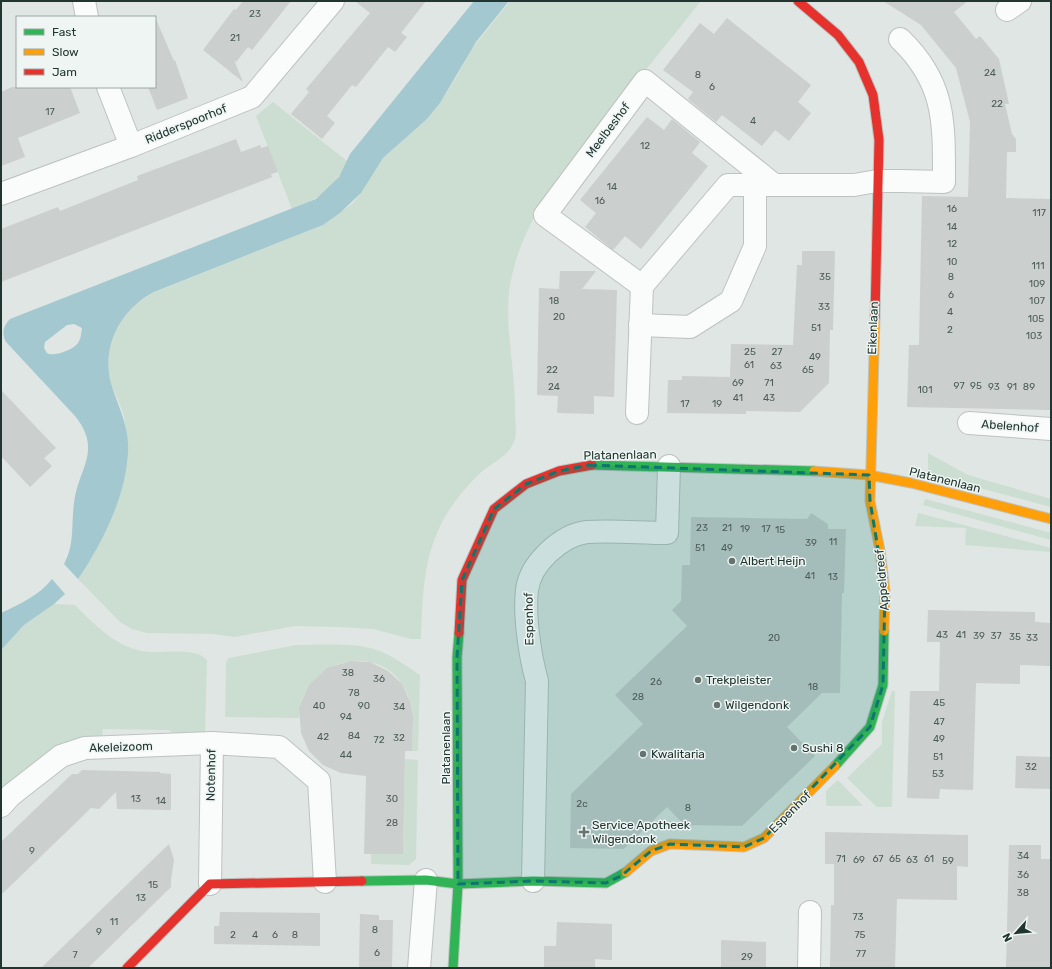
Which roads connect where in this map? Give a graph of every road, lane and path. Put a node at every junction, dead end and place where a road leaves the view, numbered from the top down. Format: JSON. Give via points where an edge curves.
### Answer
{"nodes":[{"id":1,"x":84,"y":1,"type":"edge"},
{"id":2,"x":334,"y":1,"type":"edge"},
{"id":3,"x":798,"y":1,"type":"edge"},
{"id":4,"x":87,"y":16,"type":"edge"},
{"id":5,"x":900,"y":39,"type":"dead end"},
{"id":6,"x":108,"y":88,"type":"edge"},
{"id":7,"x":131,"y":146,"type":"junction"},
{"id":8,"x":878,"y":181,"type":"junction"},
{"id":9,"x":764,"y":184,"type":"junction"},
{"id":10,"x":1,"y":194,"type":"edge"},
{"id":11,"x":642,"y":286,"type":"junction"},
{"id":12,"x":640,"y":325,"type":"junction"},
{"id":13,"x":637,"y":413,"type":"dead end"},
{"id":14,"x":969,"y":423,"type":"dead end"},
{"id":15,"x":1051,"y":429,"type":"edge"},
{"id":16,"x":669,"y":466,"type":"junction"},
{"id":17,"x":869,"y":475,"type":"junction"},
{"id":18,"x":1051,"y":519,"type":"edge"},
{"id":19,"x":883,"y":685,"type":"joint"},
{"id":20,"x":212,"y":743,"type":"junction"},
{"id":21,"x":1,"y":806,"type":"edge"},
{"id":22,"x":426,"y":880,"type":"junction"},
{"id":23,"x":533,"y":881,"type":"junction"},
{"id":24,"x":325,"y":882,"type":"junction"},
{"id":25,"x":210,"y":884,"type":"junction"},
{"id":26,"x":458,"y":884,"type":"junction"},
{"id":27,"x":810,"y":912,"type":"dead end"},
{"id":28,"x":127,"y":968,"type":"edge"},
{"id":29,"x":419,"y":968,"type":"edge"},
{"id":30,"x":453,"y":968,"type":"edge"},
{"id":31,"x":809,"y":968,"type":"edge"}],
"edges":[{"from":1,"to":4,"type":"street"},
{"from":2,"to":7,"type":"street","name":"Ridderspoorhof","via":[[252,97]]},
{"from":3,"to":8,"type":"street","name":"Eikenlaan","via":[[838,35],[859,62],[873,95],[878,140]]},
{"from":5,"to":8,"type":"street","via":[[920,60],[938,94],[944,137],[944,182]]},
{"from":6,"to":7,"type":"street"},
{"from":7,"to":10,"type":"street","name":"Ridderspoorhof"},
{"from":8,"to":9,"type":"street","via":[[854,185]]},
{"from":8,"to":17,"type":"street","name":"Eikenlaan"},
{"from":9,"to":11,"type":"street","via":[[728,185]]},
{"from":9,"to":11,"type":"street","name":"Meelbeshof","via":[[645,81],[545,215]]},
{"from":9,"to":12,"type":"street","via":[[755,246],[731,301],[690,327]]},
{"from":11,"to":12,"type":"street"},
{"from":12,"to":13,"type":"street"},
{"from":14,"to":15,"type":"street","name":"Abelenhof"},
{"from":16,"to":17,"type":"street","name":"Platanenlaan"},
{"from":16,"to":23,"type":"street","name":"Espenhof","via":[[667,533],[587,532],[568,538],[553,548],[542,560],[532,575],[527,590],[530,656],[537,681]]},
{"from":16,"to":26,"type":"street","name":"Platanenlaan","via":[[589,465],[559,471],[526,484],[494,509],[462,580],[457,658]]},
{"from":17,"to":18,"type":"street","name":"Platanenlaan"},
{"from":17,"to":19,"type":"street","name":"Appeldreef","via":[[870,501],[885,591]]},
{"from":19,"to":23,"type":"street","name":"Espenhof","via":[[870,727],[832,770],[764,838],[744,847],[670,844],[651,852],[621,876],[606,883]]},
{"from":20,"to":21,"type":"street","name":"Akeleizoom","via":[[85,748],[61,756],[11,795]]},
{"from":20,"to":24,"type":"street","name":"Notenhof","via":[[279,747],[319,781]]},
{"from":20,"to":25,"type":"street","name":"Notenhof"},
{"from":22,"to":24,"type":"street"},
{"from":22,"to":26,"type":"street"},
{"from":22,"to":29,"type":"street"},
{"from":23,"to":26,"type":"street","name":"Espenhof"},
{"from":24,"to":25,"type":"street"},
{"from":25,"to":28,"type":"street"},
{"from":26,"to":30,"type":"street","name":"Platanenlaan"},
{"from":27,"to":31,"type":"street"}]}
